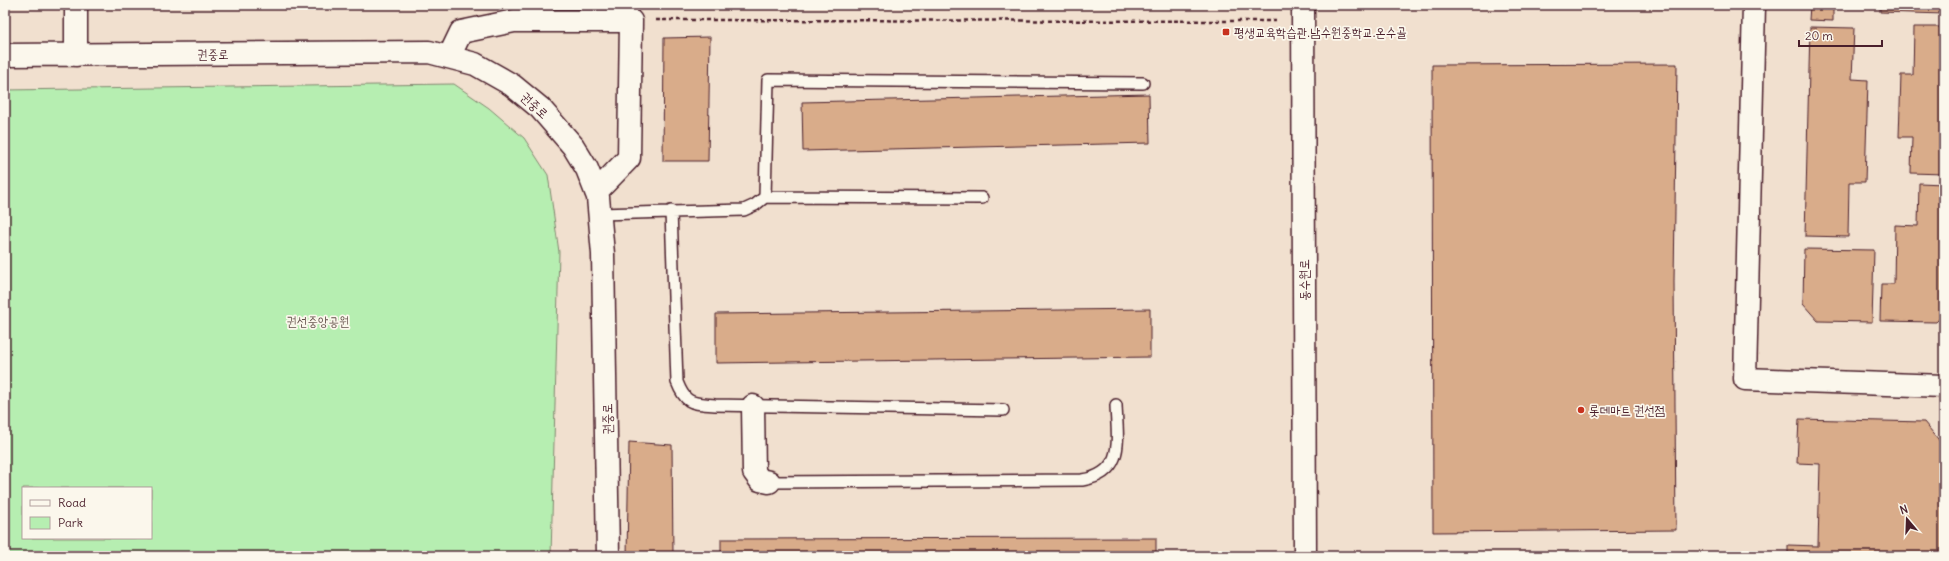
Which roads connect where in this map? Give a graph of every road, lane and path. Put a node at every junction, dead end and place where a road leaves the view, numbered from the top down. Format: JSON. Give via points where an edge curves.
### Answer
{"nodes":[{"id":1,"x":76,"y":5,"type":"edge"},
{"id":2,"x":1754,"y":5,"type":"edge"},
{"id":3,"x":632,"y":13,"type":"edge"},
{"id":4,"x":1304,"y":13,"type":"edge"},
{"id":5,"x":5,"y":55,"type":"edge"},
{"id":6,"x":76,"y":55,"type":"junction"},
{"id":7,"x":450,"y":57,"type":"junction"},
{"id":8,"x":1143,"y":83,"type":"dead end"},
{"id":9,"x":596,"y":192,"type":"junction"},
{"id":10,"x":765,"y":197,"type":"junction"},
{"id":11,"x":982,"y":198,"type":"dead end"},
{"id":12,"x":671,"y":211,"type":"junction"},
{"id":13,"x":599,"y":214,"type":"junction"},
{"id":14,"x":1944,"y":386,"type":"edge"},
{"id":15,"x":1116,"y":405,"type":"dead end"},
{"id":16,"x":753,"y":406,"type":"junction"},
{"id":17,"x":1003,"y":410,"type":"dead end"},
{"id":18,"x":769,"y":482,"type":"joint"},
{"id":19,"x":608,"y":556,"type":"edge"},
{"id":20,"x":1305,"y":556,"type":"edge"}],
"edges":[{"from":1,"to":6,"type":"street"},
{"from":2,"to":14,"type":"street","via":[[1745,379]]},
{"from":3,"to":4,"type":"path","via":[[667,20]]},
{"from":3,"to":7,"type":"street","via":[[514,21],[461,32]]},
{"from":3,"to":9,"type":"street","via":[[629,158]]},
{"from":4,"to":20,"type":"street","name":"동수원로"},
{"from":5,"to":6,"type":"street","name":"권중로"},
{"from":6,"to":7,"type":"street","name":"권중로","via":[[429,52]]},
{"from":7,"to":9,"type":"street","name":"권중로","via":[[475,64],[512,85],[540,108],[573,146],[587,169]]},
{"from":8,"to":10,"type":"lane","via":[[768,80]]},
{"from":9,"to":13,"type":"street","name":"권중로"},
{"from":10,"to":11,"type":"lane"},
{"from":10,"to":12,"type":"lane","via":[[744,210]]},
{"from":12,"to":13,"type":"lane"},
{"from":12,"to":16,"type":"lane","via":[[677,382],[683,396],[693,403]]},
{"from":13,"to":19,"type":"street","name":"권중로","via":[[607,374]]},
{"from":15,"to":18,"type":"lane","via":[[1116,456],[1112,466],[1093,478]]},
{"from":16,"to":17,"type":"lane"},
{"from":16,"to":18,"type":"street","via":[[754,472],[760,480]]}]}
